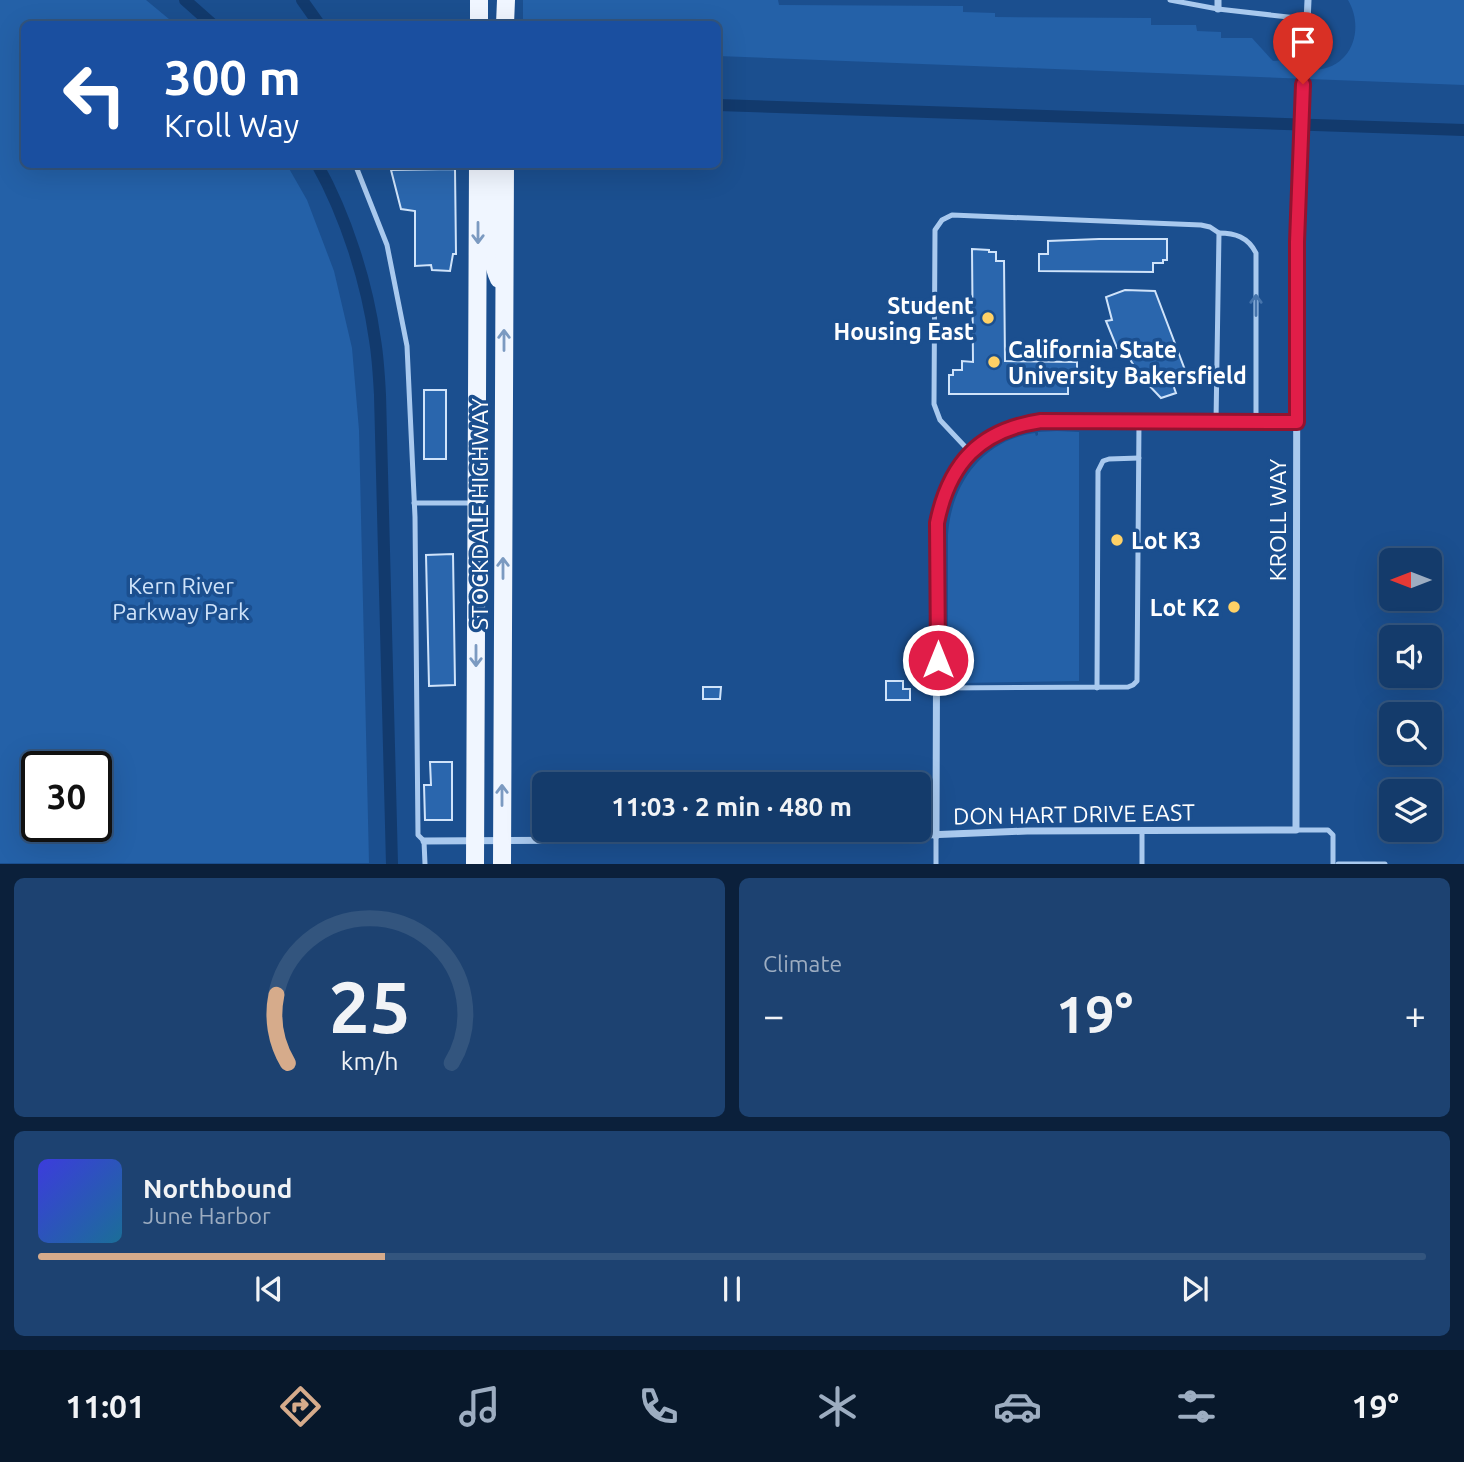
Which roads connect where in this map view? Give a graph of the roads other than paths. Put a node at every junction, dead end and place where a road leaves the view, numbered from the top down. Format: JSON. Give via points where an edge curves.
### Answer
{"nodes":[{"id":1,"x":479,"y":0,"type":"edge"},
{"id":2,"x":506,"y":0,"type":"edge"},
{"id":3,"x":1170,"y":0,"type":"edge"},
{"id":4,"x":1218,"y":0,"type":"edge"},
{"id":5,"x":1308,"y":0,"type":"edge"},
{"id":6,"x":1218,"y":9,"type":"junction"},
{"id":7,"x":1306,"y":19,"type":"junction"},
{"id":8,"x":479,"y":21,"type":"edge"},
{"id":9,"x":506,"y":21,"type":"edge"},
{"id":10,"x":357,"y":168,"type":"edge"},
{"id":11,"x":478,"y":168,"type":"edge"},
{"id":12,"x":491,"y":168,"type":"edge"},
{"id":13,"x":505,"y":168,"type":"edge"},
{"id":14,"x":1219,"y":233,"type":"junction"},
{"id":15,"x":505,"y":292,"type":"junction"},
{"id":16,"x":1139,"y":421,"type":"junction"},
{"id":17,"x":1216,"y":422,"type":"junction"},
{"id":18,"x":1256,"y":422,"type":"junction"},
{"id":19,"x":1297,"y":422,"type":"junction"},
{"id":20,"x":971,"y":453,"type":"junction"},
{"id":21,"x":1139,"y":458,"type":"junction"},
{"id":22,"x":414,"y":503,"type":"junction"},
{"id":23,"x":477,"y":503,"type":"junction"},
{"id":24,"x":937,"y":688,"type":"junction"},
{"id":25,"x":1097,"y":688,"type":"junction"},
{"id":26,"x":1142,"y":830,"type":"junction"},
{"id":27,"x":1296,"y":830,"type":"junction"},
{"id":28,"x":936,"y":836,"type":"junction"},
{"id":29,"x":475,"y":840,"type":"junction"},
{"id":30,"x":502,"y":840,"type":"junction"},
{"id":31,"x":424,"y":841,"type":"junction"},
{"id":32,"x":425,"y":863,"type":"edge"},
{"id":33,"x":475,"y":863,"type":"edge"},
{"id":34,"x":502,"y":863,"type":"edge"},
{"id":35,"x":936,"y":863,"type":"edge"},
{"id":36,"x":1142,"y":863,"type":"edge"},
{"id":37,"x":1336,"y":863,"type":"edge"},
{"id":38,"x":1385,"y":863,"type":"edge"}],
"edges":[{"from":1,"to":8,"type":"main road"},
{"from":2,"to":9,"type":"main road"},
{"from":3,"to":6,"type":"lane"},
{"from":4,"to":6,"type":"street"},
{"from":5,"to":7,"type":"street","name":"KROLL WAY"},
{"from":6,"to":7,"type":"lane"},
{"from":7,"to":19,"type":"street","name":"KROLL WAY","via":[[1297,242]]},
{"from":10,"to":22,"type":"lane","via":[[387,244],[407,346]]},
{"from":11,"to":23,"type":"main road","name":"STOCKDALE HIGHWAY","one_way":true},
{"from":12,"to":15,"type":"main road","via":[[492,256]]},
{"from":13,"to":15,"type":"main road","name":"STOCKDALE HIGHWAY"},
{"from":14,"to":17,"type":"lane"},
{"from":18,"to":14,"type":"lane","one_way":true,"via":[[1256,253],[1233,233]]},
{"from":14,"to":20,"type":"lane","via":[[1187,224],[952,215],[942,220],[935,230],[934,404],[940,420]]},
{"from":30,"to":15,"type":"main road","name":"STOCKDALE HIGHWAY","one_way":true},
{"from":16,"to":17,"type":"street"},
{"from":16,"to":20,"type":"street","via":[[1020,424],[986,439]]},
{"from":16,"to":21,"type":"lane"},
{"from":17,"to":18,"type":"street"},
{"from":18,"to":19,"type":"street"},
{"from":19,"to":27,"type":"street","name":"KROLL WAY"},
{"from":20,"to":24,"type":"street","via":[[945,492],[937,523]]},
{"from":21,"to":25,"type":"lane","via":[[1109,459],[1098,471]]},
{"from":21,"to":25,"type":"lane","via":[[1137,681],[1128,687]]},
{"from":22,"to":23,"type":"lane"},
{"from":22,"to":31,"type":"lane","via":[[418,835]]},
{"from":23,"to":29,"type":"main road","name":"STOCKDALE HIGHWAY","one_way":true},
{"from":24,"to":25,"type":"lane"},
{"from":24,"to":28,"type":"street"},
{"from":26,"to":27,"type":"street","name":"DON HART DRIVE EAST"},
{"from":26,"to":28,"type":"street","name":"DON HART DRIVE EAST"},
{"from":26,"to":36,"type":"lane"},
{"from":27,"to":37,"type":"lane","via":[[1331,832]]},
{"from":28,"to":30,"type":"street","name":"DON HART DRIVE EAST"},
{"from":28,"to":35,"type":"lane"},
{"from":29,"to":30,"type":"street","name":"DON HART DRIVE EAST"},
{"from":29,"to":31,"type":"street","name":"DON HART DRIVE EAST"},
{"from":29,"to":33,"type":"main road","name":"STOCKDALE HIGHWAY"},
{"from":30,"to":34,"type":"main road","name":"STOCKDALE HIGHWAY"},
{"from":31,"to":32,"type":"lane"},
{"from":37,"to":38,"type":"lane"}]}
